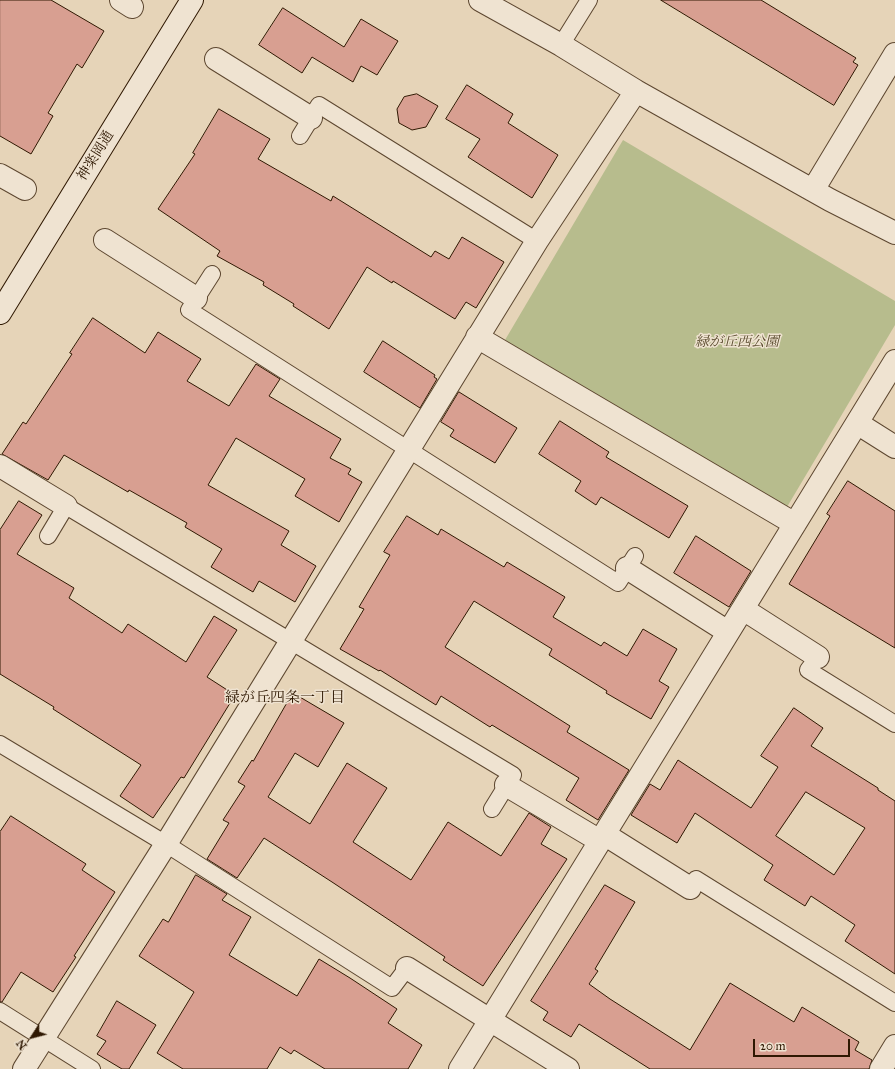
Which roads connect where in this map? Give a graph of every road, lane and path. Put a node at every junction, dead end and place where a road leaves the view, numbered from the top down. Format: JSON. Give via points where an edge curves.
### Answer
{"nodes":[{"id":1,"x":192,"y":0,"type":"edge"},
{"id":2,"x":480,"y":0,"type":"edge"},
{"id":3,"x":589,"y":0,"type":"edge"},
{"id":4,"x":561,"y":45,"type":"junction"},
{"id":5,"x":895,"y":54,"type":"edge"},
{"id":6,"x":216,"y":59,"type":"dead end"},
{"id":7,"x":636,"y":91,"type":"junction"},
{"id":8,"x":305,"y":127,"type":"joint"},
{"id":9,"x":0,"y":175,"type":"edge"},
{"id":10,"x":25,"y":190,"type":"dead end"},
{"id":11,"x":814,"y":190,"type":"junction"},
{"id":12,"x":895,"y":234,"type":"edge"},
{"id":13,"x":104,"y":240,"type":"dead end"},
{"id":14,"x":537,"y":241,"type":"junction"},
{"id":15,"x":212,"y":274,"type":"dead end"},
{"id":16,"x":196,"y":298,"type":"junction"},
{"id":17,"x":0,"y":313,"type":"edge"},
{"id":18,"x":478,"y":337,"type":"junction"},
{"id":19,"x":895,"y":361,"type":"edge"},
{"id":20,"x":857,"y":423,"type":"junction"},
{"id":21,"x":895,"y":447,"type":"edge"},
{"id":22,"x":408,"y":450,"type":"junction"},
{"id":23,"x":0,"y":466,"type":"edge"},
{"id":24,"x":66,"y":506,"type":"junction"},
{"id":25,"x":795,"y":524,"type":"junction"},
{"id":26,"x":48,"y":536,"type":"dead end"},
{"id":27,"x":631,"y":562,"type":"joint"},
{"id":28,"x":742,"y":609,"type":"junction"},
{"id":29,"x":728,"y":632,"type":"junction"},
{"id":30,"x":291,"y":642,"type":"junction"},
{"id":31,"x":818,"y":657,"type":"joint"},
{"id":32,"x":895,"y":724,"type":"edge"},
{"id":33,"x":0,"y":744,"type":"edge"},
{"id":34,"x":506,"y":785,"type":"junction"},
{"id":35,"x":492,"y":810,"type":"dead end"},
{"id":36,"x":602,"y":838,"type":"junction"},
{"id":37,"x":166,"y":844,"type":"junction"},
{"id":38,"x":690,"y":888,"type":"joint"},
{"id":39,"x":407,"y":968,"type":"joint"},
{"id":40,"x":895,"y":1003,"type":"edge"},
{"id":41,"x":0,"y":1011,"type":"edge"},
{"id":42,"x":490,"y":1020,"type":"junction"},
{"id":43,"x":43,"y":1038,"type":"junction"},
{"id":44,"x":895,"y":1046,"type":"edge"},
{"id":45,"x":24,"y":1069,"type":"edge"},
{"id":46,"x":92,"y":1069,"type":"edge"},
{"id":47,"x":460,"y":1069,"type":"edge"},
{"id":48,"x":568,"y":1069,"type":"edge"},
{"id":49,"x":881,"y":1069,"type":"edge"}],
"edges":[{"from":1,"to":17,"type":"street","name":"神楽岡通"},
{"from":2,"to":4,"type":"street"},
{"from":3,"to":4,"type":"lane"},
{"from":4,"to":7,"type":"street"},
{"from":5,"to":11,"type":"street"},
{"from":6,"to":8,"type":"street"},
{"from":7,"to":11,"type":"street"},
{"from":7,"to":14,"type":"street"},
{"from":8,"to":14,"type":"lane","via":[[319,105]]},
{"from":9,"to":10,"type":"street"},
{"from":11,"to":12,"type":"street"},
{"from":13,"to":16,"type":"street"},
{"from":14,"to":18,"type":"street"},
{"from":15,"to":16,"type":"lane"},
{"from":16,"to":22,"type":"lane","via":[[189,310]]},
{"from":18,"to":22,"type":"street"},
{"from":18,"to":25,"type":"street"},
{"from":19,"to":20,"type":"street"},
{"from":20,"to":21,"type":"street"},
{"from":20,"to":25,"type":"street"},
{"from":22,"to":27,"type":"lane","via":[[618,583]]},
{"from":22,"to":30,"type":"street"},
{"from":23,"to":24,"type":"street"},
{"from":24,"to":26,"type":"lane"},
{"from":24,"to":30,"type":"lane"},
{"from":25,"to":28,"type":"street"},
{"from":27,"to":29,"type":"street"},
{"from":28,"to":29,"type":"street"},
{"from":28,"to":31,"type":"street"},
{"from":29,"to":36,"type":"street"},
{"from":30,"to":34,"type":"lane","via":[[513,775]]},
{"from":30,"to":37,"type":"street"},
{"from":31,"to":32,"type":"lane","via":[[808,670]]},
{"from":33,"to":37,"type":"lane"},
{"from":34,"to":35,"type":"lane"},
{"from":34,"to":36,"type":"street"},
{"from":36,"to":38,"type":"street"},
{"from":36,"to":42,"type":"street"},
{"from":37,"to":39,"type":"lane","via":[[392,988]]},
{"from":37,"to":43,"type":"street"},
{"from":38,"to":40,"type":"lane","via":[[696,879]]},
{"from":39,"to":42,"type":"street"},
{"from":41,"to":43,"type":"lane"},
{"from":42,"to":47,"type":"street"},
{"from":42,"to":48,"type":"street"},
{"from":43,"to":45,"type":"street"},
{"from":43,"to":46,"type":"lane"},
{"from":44,"to":49,"type":"street"}]}
